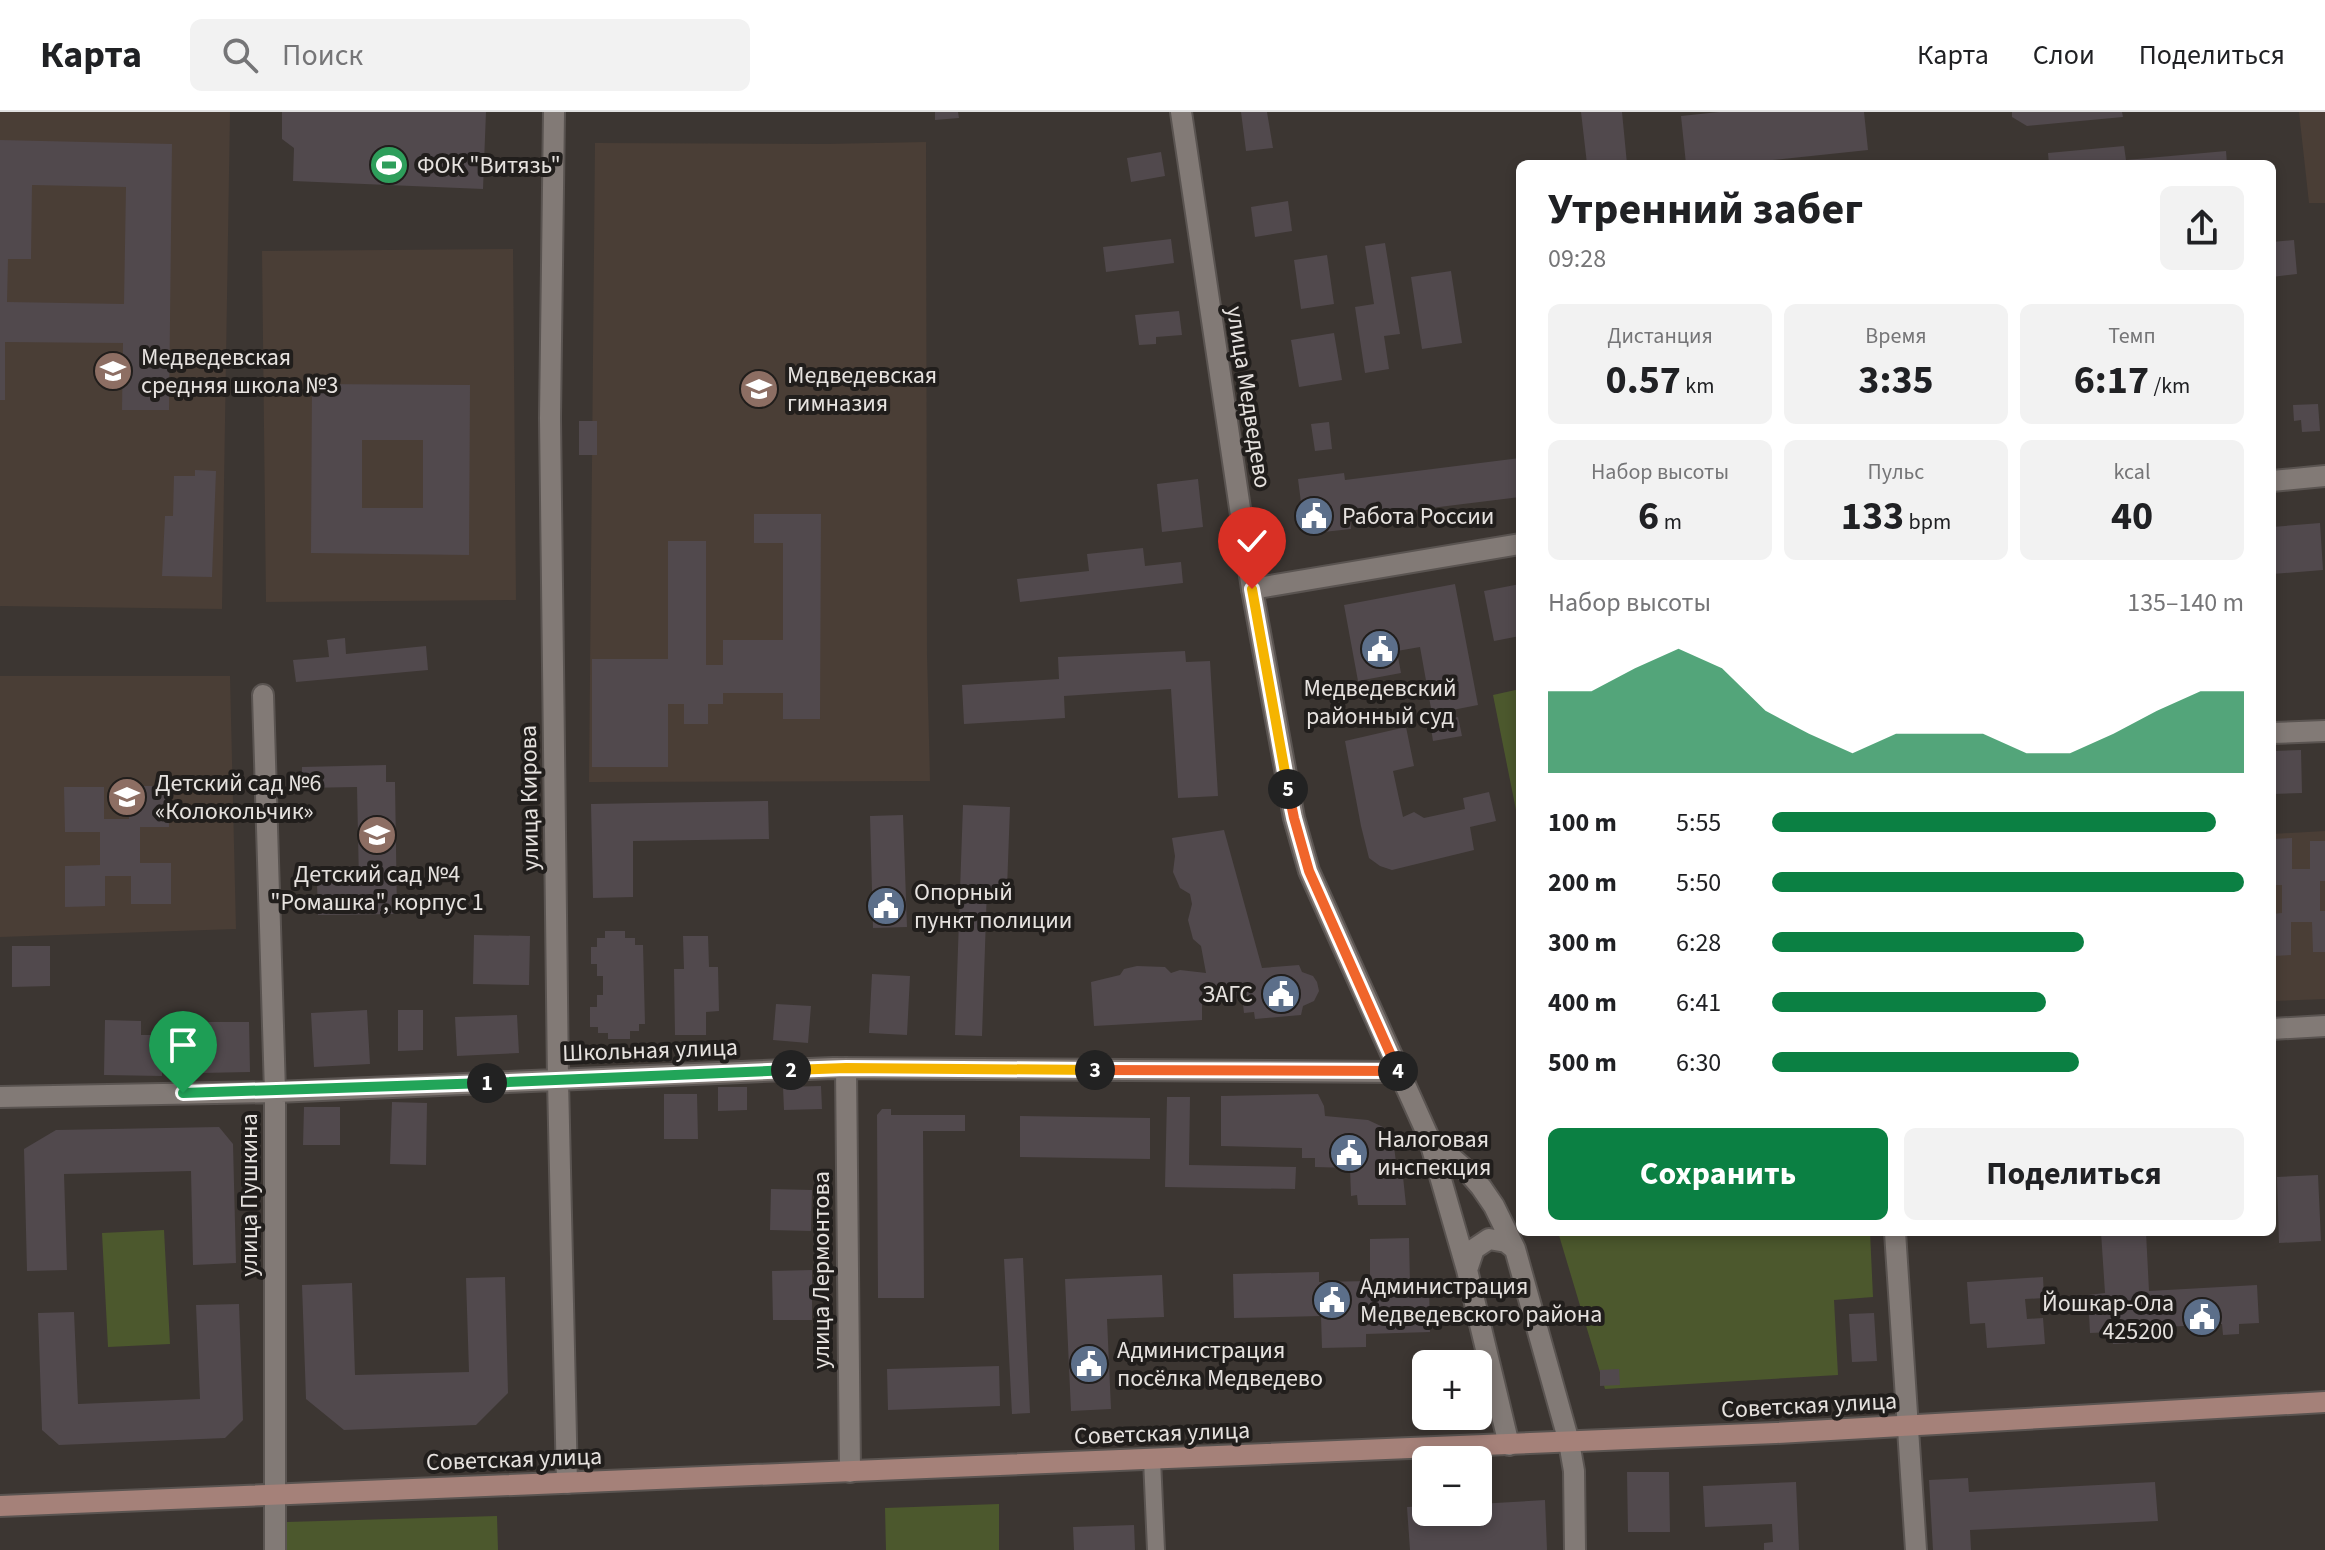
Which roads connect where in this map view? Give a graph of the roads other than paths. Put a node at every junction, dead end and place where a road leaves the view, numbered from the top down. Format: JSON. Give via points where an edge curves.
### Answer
{"nodes":[{"id":1,"x":554,"y":112,"type":"edge"},
{"id":2,"x":1181,"y":112,"type":"edge"},
{"id":3,"x":2325,"y":476,"type":"edge"},
{"id":4,"x":2276,"y":481,"type":"edge"},
{"id":5,"x":1516,"y":545,"type":"edge"},
{"id":6,"x":1252,"y":589,"type":"junction"},
{"id":7,"x":263,"y":695,"type":"dead end"},
{"id":8,"x":2325,"y":731,"type":"edge"},
{"id":9,"x":2276,"y":733,"type":"edge"},
{"id":10,"x":2325,"y":1026,"type":"edge"},
{"id":11,"x":2276,"y":1029,"type":"edge"},
{"id":12,"x":846,"y":1068,"type":"junction"},
{"id":13,"x":1398,"y":1072,"type":"junction"},
{"id":14,"x":558,"y":1080,"type":"junction"},
{"id":15,"x":275,"y":1092,"type":"junction"},
{"id":16,"x":0,"y":1097,"type":"edge"},
{"id":17,"x":1429,"y":1138,"type":"junction"},
{"id":18,"x":1895,"y":1236,"type":"edge"},
{"id":19,"x":1515,"y":1249,"type":"junction"},
{"id":20,"x":1467,"y":1270,"type":"junction"},
{"id":21,"x":2325,"y":1402,"type":"edge"},
{"id":22,"x":1908,"y":1427,"type":"junction"},
{"id":23,"x":1569,"y":1442,"type":"junction"},
{"id":24,"x":1509,"y":1445,"type":"junction"},
{"id":25,"x":1152,"y":1459,"type":"junction"},
{"id":26,"x":850,"y":1472,"type":"junction"},
{"id":27,"x":567,"y":1483,"type":"junction"},
{"id":28,"x":275,"y":1495,"type":"junction"},
{"id":29,"x":0,"y":1506,"type":"edge"},
{"id":30,"x":275,"y":1550,"type":"edge"},
{"id":31,"x":1156,"y":1550,"type":"edge"},
{"id":32,"x":1575,"y":1550,"type":"edge"},
{"id":33,"x":1916,"y":1550,"type":"edge"}],
"edges":[{"from":1,"to":14,"type":"street","name":"улица Кирова","via":[[550,418]]},
{"from":2,"to":6,"type":"street","name":"улица Медведево"},
{"from":3,"to":4,"type":"street"},
{"from":5,"to":6,"type":"street"},
{"from":6,"to":13,"type":"street","name":"улица Медведево","via":[[1294,818],[1309,871]]},
{"from":7,"to":15,"type":"street","name":"улица Пушкина"},
{"from":8,"to":9,"type":"street"},
{"from":10,"to":11,"type":"street"},
{"from":12,"to":13,"type":"street","name":"Школьная улица"},
{"from":12,"to":14,"type":"street","name":"Школьная улица"},
{"from":12,"to":26,"type":"street","name":"улица Лермонтова"},
{"from":13,"to":17,"type":"street","name":"улица Медведево"},
{"from":14,"to":15,"type":"street","name":"Школьная улица"},
{"from":14,"to":27,"type":"street","name":"улица Кирова"},
{"from":15,"to":16,"type":"street","name":"Школьная улица"},
{"from":15,"to":28,"type":"street","name":"улица Пушкина"},
{"from":17,"to":19,"type":"street","name":"улица Медведево","via":[[1481,1187]]},
{"from":17,"to":20,"type":"street","name":"улица Медведево"},
{"from":18,"to":22,"type":"street"},
{"from":19,"to":20,"type":"street","via":[[1489,1239],[1474,1249]]},
{"from":19,"to":23,"type":"street","name":"улица Медведево"},
{"from":20,"to":24,"type":"street","name":"улица Медведево"},
{"from":21,"to":22,"type":"main road","name":"Советская улица"},
{"from":22,"to":23,"type":"main road","name":"Советская улица"},
{"from":22,"to":33,"type":"street"},
{"from":23,"to":24,"type":"main road","name":"Советская улица"},
{"from":23,"to":32,"type":"street","name":"улица Медведево"},
{"from":24,"to":25,"type":"main road","name":"Советская улица"},
{"from":25,"to":26,"type":"main road","name":"Советская улица"},
{"from":25,"to":31,"type":"street"},
{"from":26,"to":27,"type":"main road","name":"Советская улица"},
{"from":27,"to":28,"type":"main road","name":"Советская улица"},
{"from":28,"to":29,"type":"main road","name":"Советская улица"},
{"from":28,"to":30,"type":"street","name":"улица Пушкина"}]}
